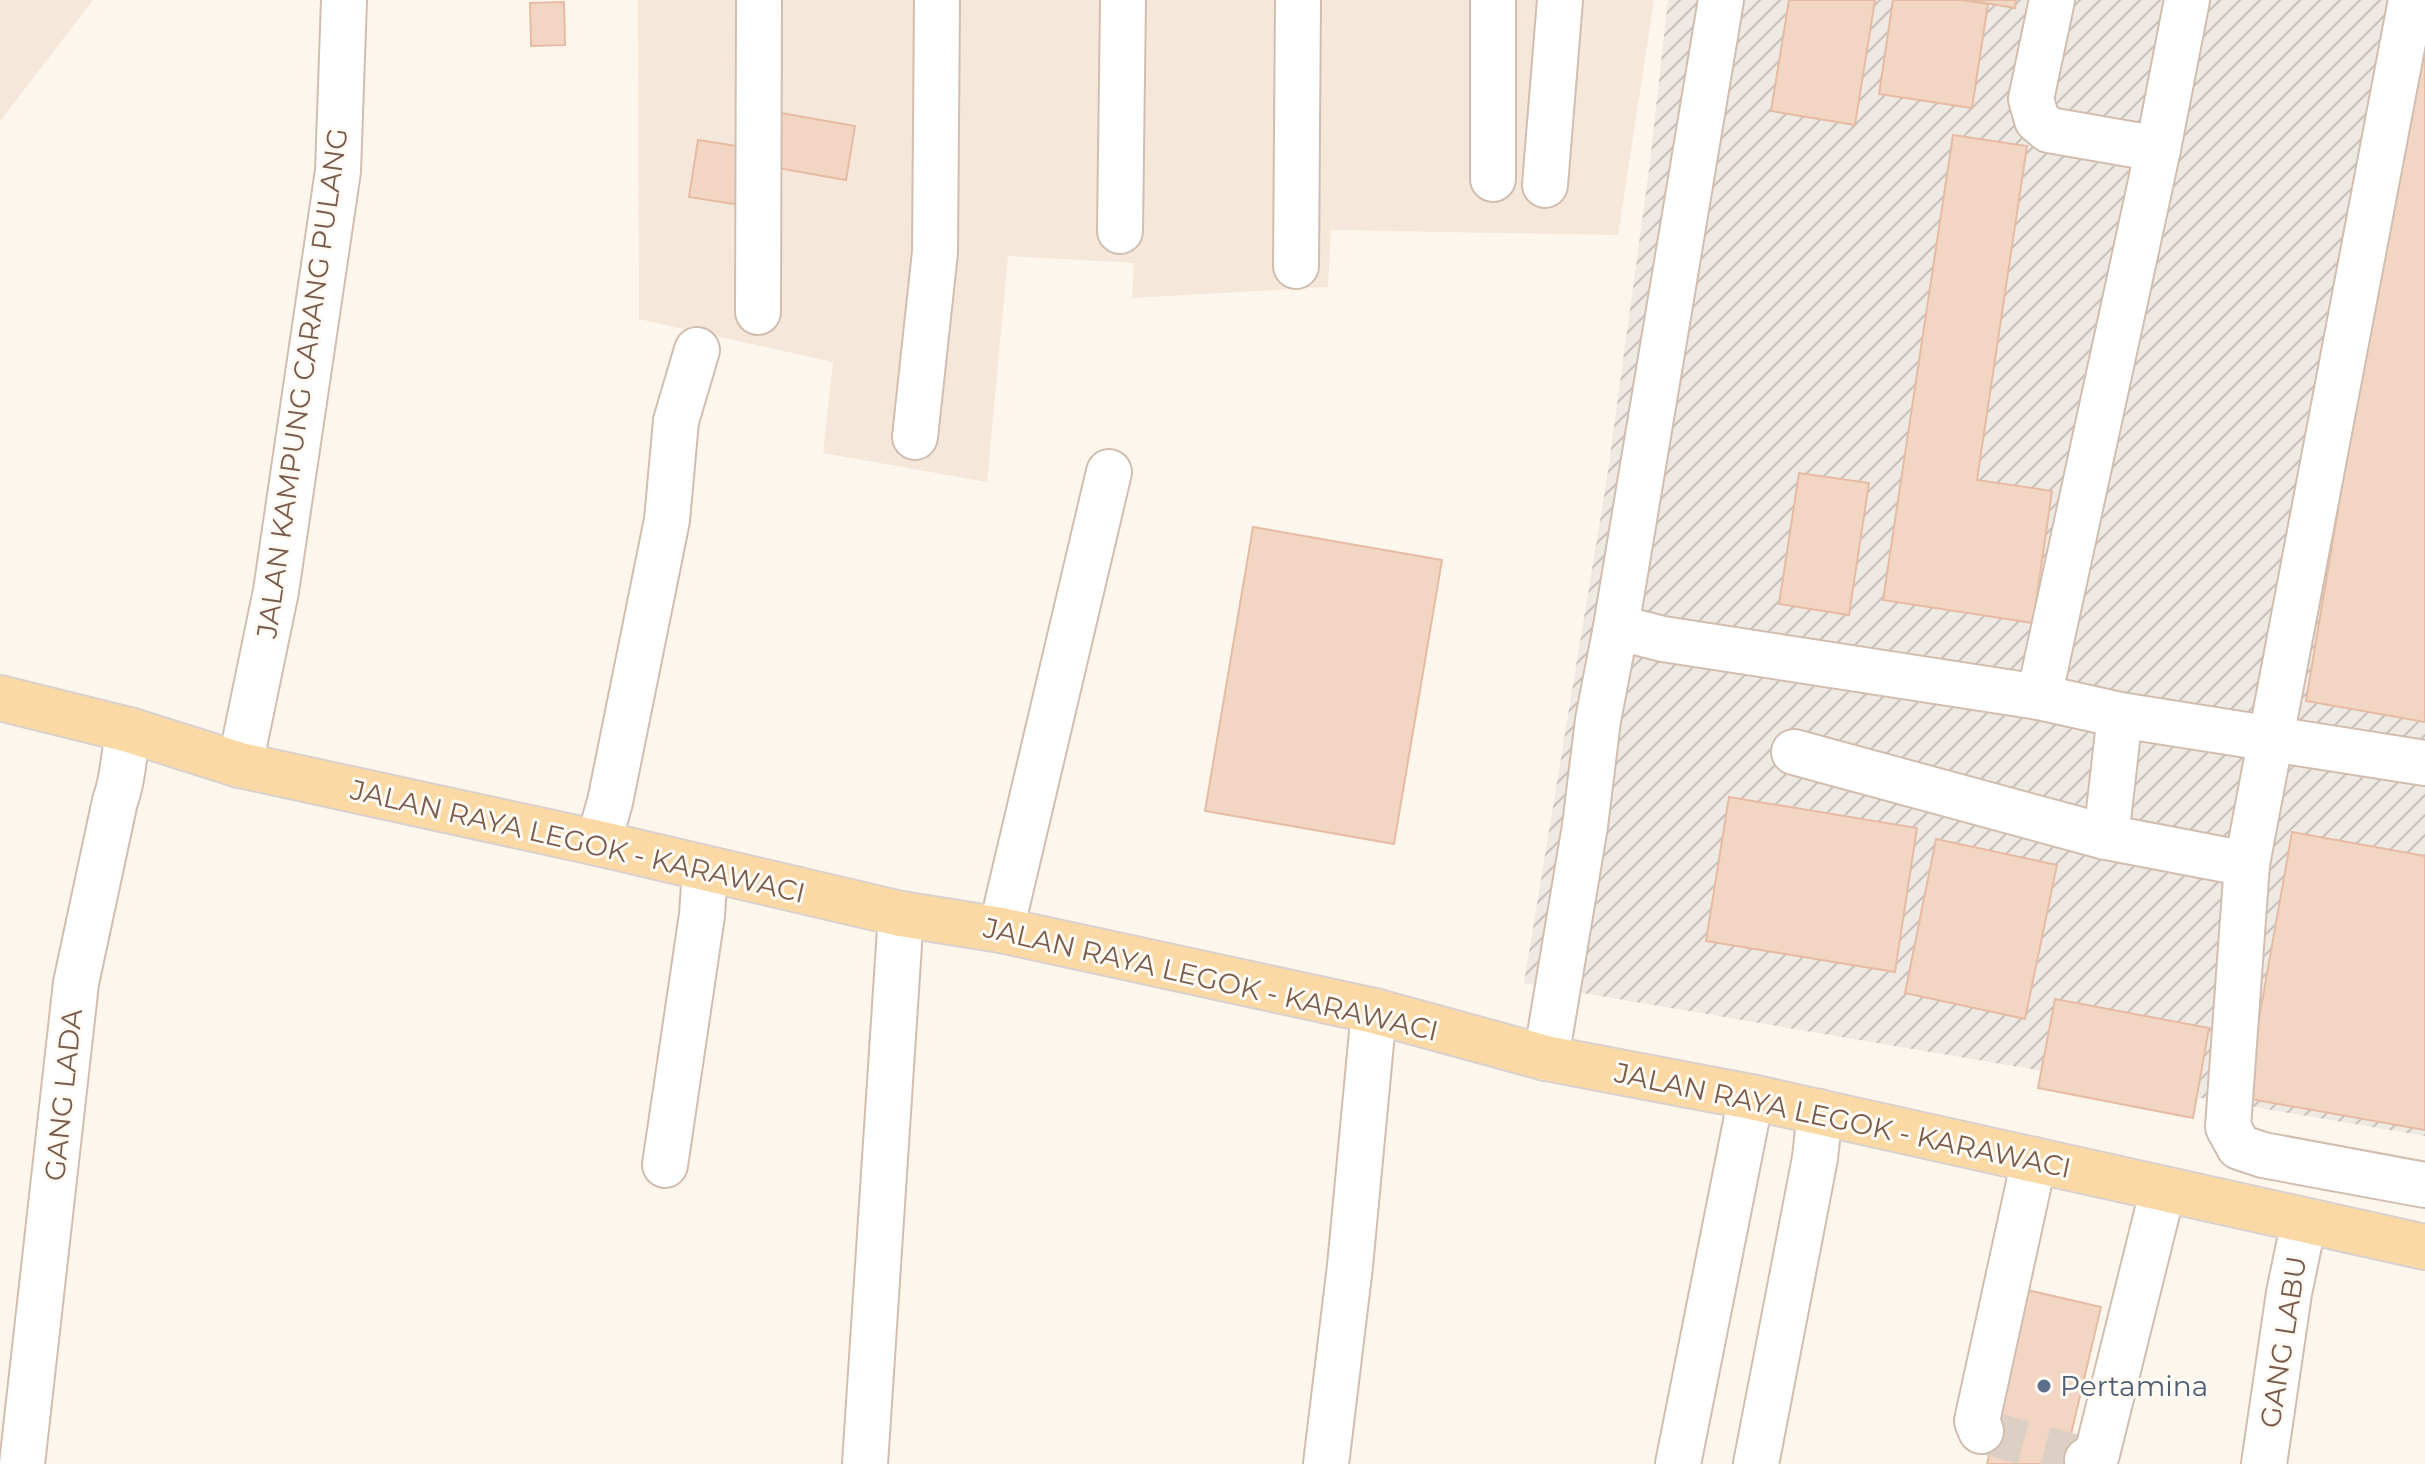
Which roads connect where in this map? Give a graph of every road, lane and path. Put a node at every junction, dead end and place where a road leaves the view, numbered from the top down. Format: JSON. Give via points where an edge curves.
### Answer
{"nodes":[{"id":1,"x":344,"y":0,"type":"edge"},
{"id":2,"x":759,"y":0,"type":"edge"},
{"id":3,"x":937,"y":0,"type":"edge"},
{"id":4,"x":1123,"y":0,"type":"edge"},
{"id":5,"x":1298,"y":0,"type":"edge"},
{"id":6,"x":1493,"y":0,"type":"edge"},
{"id":7,"x":1560,"y":0,"type":"edge"},
{"id":8,"x":1721,"y":0,"type":"edge"},
{"id":9,"x":2052,"y":0,"type":"edge"},
{"id":10,"x":2187,"y":0,"type":"edge"},
{"id":11,"x":2411,"y":0,"type":"edge"},
{"id":12,"x":2158,"y":149,"type":"junction"},
{"id":13,"x":1493,"y":179,"type":"dead end"},
{"id":14,"x":1545,"y":185,"type":"dead end"},
{"id":15,"x":1120,"y":231,"type":"dead end"},
{"id":16,"x":1296,"y":266,"type":"dead end"},
{"id":17,"x":758,"y":312,"type":"dead end"},
{"id":18,"x":697,"y":350,"type":"dead end"},
{"id":19,"x":915,"y":437,"type":"dead end"},
{"id":20,"x":1109,"y":472,"type":"dead end"},
{"id":21,"x":1616,"y":627,"type":"junction"},
{"id":22,"x":2039,"y":697,"type":"junction"},
{"id":23,"x":0,"y":698,"type":"edge"},
{"id":24,"x":2120,"y":715,"type":"junction"},
{"id":25,"x":129,"y":730,"type":"junction"},
{"id":26,"x":2272,"y":739,"type":"junction"},
{"id":27,"x":1794,"y":752,"type":"dead end"},
{"id":28,"x":2425,"y":763,"type":"edge"},
{"id":29,"x":240,"y":765,"type":"junction"},
{"id":30,"x":2106,"y":837,"type":"junction"},
{"id":31,"x":598,"y":843,"type":"junction"},
{"id":32,"x":2247,"y":864,"type":"junction"},
{"id":33,"x":705,"y":870,"type":"junction"},
{"id":34,"x":901,"y":914,"type":"junction"},
{"id":35,"x":1001,"y":930,"type":"junction"},
{"id":36,"x":1374,"y":1011,"type":"junction"},
{"id":37,"x":1546,"y":1058,"type":"junction"},
{"id":38,"x":1751,"y":1097,"type":"junction"},
{"id":39,"x":1820,"y":1112,"type":"junction"},
{"id":40,"x":2034,"y":1160,"type":"junction"},
{"id":41,"x":665,"y":1165,"type":"dead end"},
{"id":42,"x":2425,"y":1185,"type":"edge"},
{"id":43,"x":2163,"y":1189,"type":"junction"},
{"id":44,"x":2304,"y":1221,"type":"junction"},
{"id":45,"x":2425,"y":1247,"type":"edge"},
{"id":46,"x":1981,"y":1431,"type":"dead end"},
{"id":47,"x":2087,"y":1460,"type":"dead end"},
{"id":48,"x":22,"y":1464,"type":"edge"},
{"id":49,"x":865,"y":1464,"type":"edge"},
{"id":50,"x":1326,"y":1464,"type":"edge"},
{"id":51,"x":1678,"y":1464,"type":"edge"},
{"id":52,"x":1756,"y":1464,"type":"edge"},
{"id":53,"x":2264,"y":1464,"type":"edge"}],
"edges":[{"from":1,"to":29,"type":"street","name":"JALAN KAMPUNG CARANG PULANG","via":[[338,171],[276,591]]},
{"from":2,"to":17,"type":"street"},
{"from":3,"to":19,"type":"street","via":[[935,252]]},
{"from":4,"to":15,"type":"street"},
{"from":5,"to":16,"type":"street"},
{"from":6,"to":13,"type":"street"},
{"from":7,"to":14,"type":"street"},
{"from":8,"to":21,"type":"street"},
{"from":9,"to":12,"type":"street","via":[[2031,99],[2037,120],[2049,130]]},
{"from":10,"to":12,"type":"street"},
{"from":11,"to":26,"type":"street"},
{"from":12,"to":22,"type":"street"},
{"from":18,"to":31,"type":"street","via":[[676,421],[667,520]]},
{"from":20,"to":35,"type":"street"},
{"from":21,"to":22,"type":"street","via":[[1663,639]]},
{"from":21,"to":37,"type":"street"},
{"from":22,"to":24,"type":"street"},
{"from":23,"to":25,"type":"main road","name":"JALAN RAYA LEGOK - KARAWACI"},
{"from":24,"to":26,"type":"street"},
{"from":24,"to":30,"type":"street"},
{"from":25,"to":29,"type":"main road","name":"JALAN RAYA LEGOK - KARAWACI"},
{"from":25,"to":48,"type":"street","name":"GANG LADA","via":[[76,983]]},
{"from":26,"to":28,"type":"street"},
{"from":26,"to":32,"type":"street"},
{"from":27,"to":30,"type":"street"},
{"from":29,"to":31,"type":"main road","name":"JALAN RAYA LEGOK - KARAWACI"},
{"from":30,"to":32,"type":"street"},
{"from":31,"to":33,"type":"main road","name":"JALAN RAYA LEGOK - KARAWACI"},
{"from":32,"to":42,"type":"street","via":[[2228,1127],[2239,1147]]},
{"from":33,"to":34,"type":"main road","name":"JALAN RAYA LEGOK - KARAWACI"},
{"from":33,"to":41,"type":"street"},
{"from":34,"to":35,"type":"main road","name":"JALAN RAYA LEGOK - KARAWACI"},
{"from":34,"to":49,"type":"street"},
{"from":35,"to":36,"type":"main road","name":"JALAN RAYA LEGOK - KARAWACI"},
{"from":36,"to":37,"type":"main road","name":"JALAN RAYA LEGOK - KARAWACI"},
{"from":36,"to":50,"type":"street"},
{"from":37,"to":38,"type":"main road","name":"JALAN RAYA LEGOK - KARAWACI"},
{"from":38,"to":39,"type":"main road","name":"JALAN RAYA LEGOK - KARAWACI"},
{"from":38,"to":51,"type":"street"},
{"from":39,"to":40,"type":"main road","name":"JALAN RAYA LEGOK - KARAWACI"},
{"from":39,"to":52,"type":"street"},
{"from":40,"to":43,"type":"main road","name":"JALAN RAYA LEGOK - KARAWACI"},
{"from":40,"to":46,"type":"street","via":[[1977,1421]]},
{"from":43,"to":44,"type":"main road","name":"JALAN RAYA LEGOK - KARAWACI"},
{"from":43,"to":47,"type":"street","via":[[2097,1454]]},
{"from":44,"to":45,"type":"main road","name":"JALAN RAYA LEGOK - KARAWACI"},
{"from":44,"to":53,"type":"street","name":"GANG LABU"}]}
